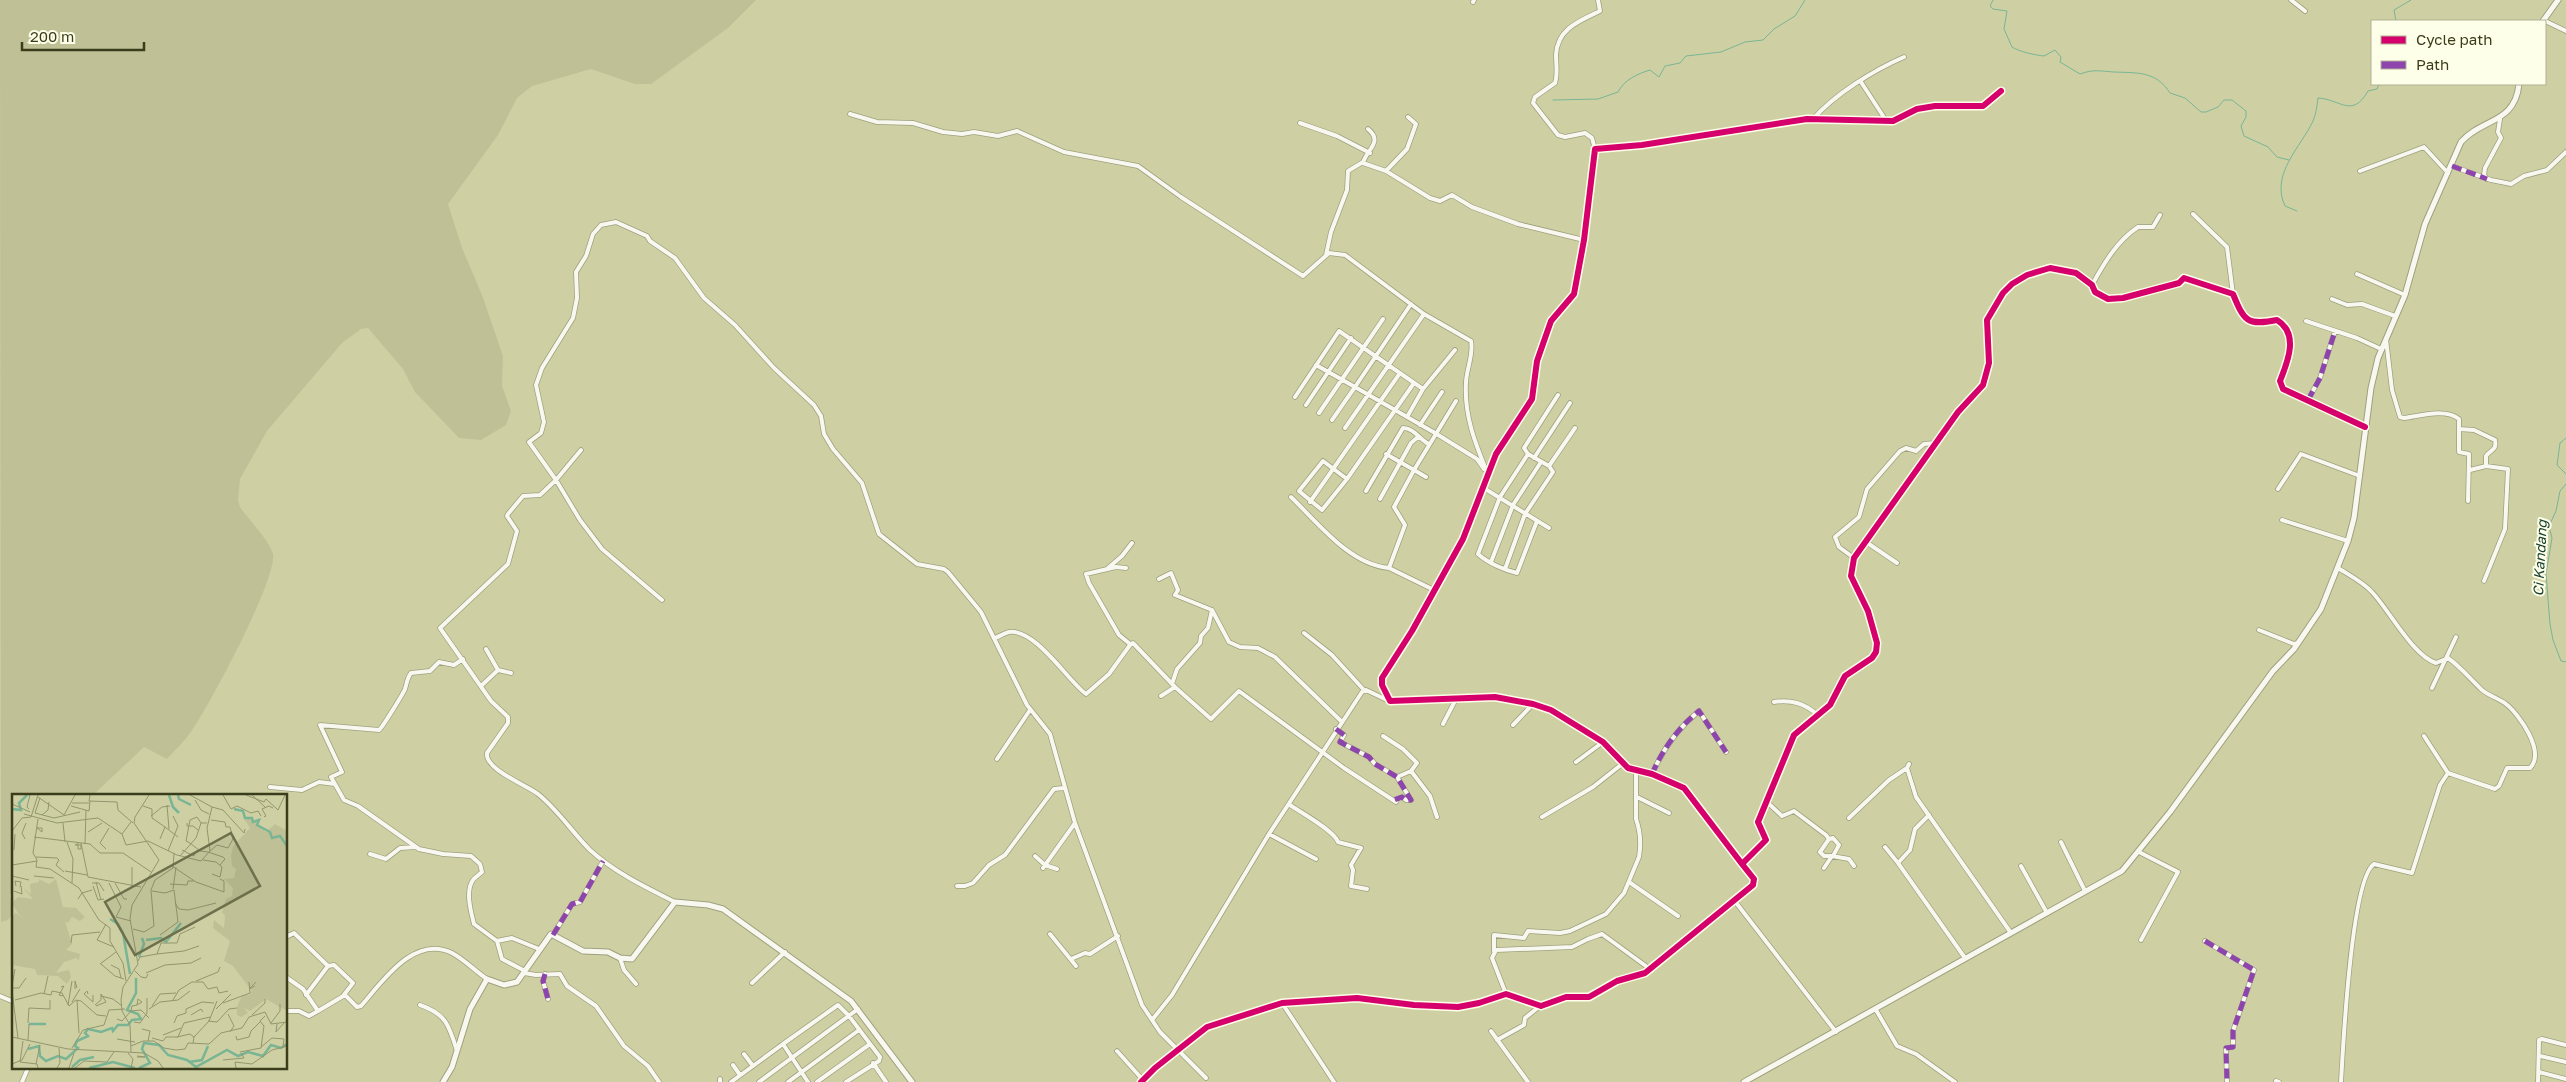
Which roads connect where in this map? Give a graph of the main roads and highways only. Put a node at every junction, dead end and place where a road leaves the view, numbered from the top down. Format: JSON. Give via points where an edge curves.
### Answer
{"nodes":[{"id":1,"x":2558,"y":0,"type":"edge"},
{"id":2,"x":2544,"y":20,"type":"edge"},
{"id":3,"x":2519,"y":85,"type":"edge"},
{"id":4,"x":443,"y":1082,"type":"edge"},
{"id":5,"x":912,"y":1082,"type":"edge"},
{"id":6,"x":1744,"y":1082,"type":"edge"}],
"edges":[{"from":1,"to":2,"type":"main road"},
{"from":3,"to":6,"type":"main road","via":[[2510,109],[2500,119],[2465,137],[2459,145],[2424,224],[2405,294],[2381,349],[2370,388],[2354,518],[2322,609],[2139,852],[2122,871]]},
{"from":4,"to":5,"type":"main road","via":[[452,1067],[470,1009],[487,979],[509,985],[517,982],[548,935],[583,951],[608,952],[632,959],[675,902],[723,909],[847,998]]}]}
